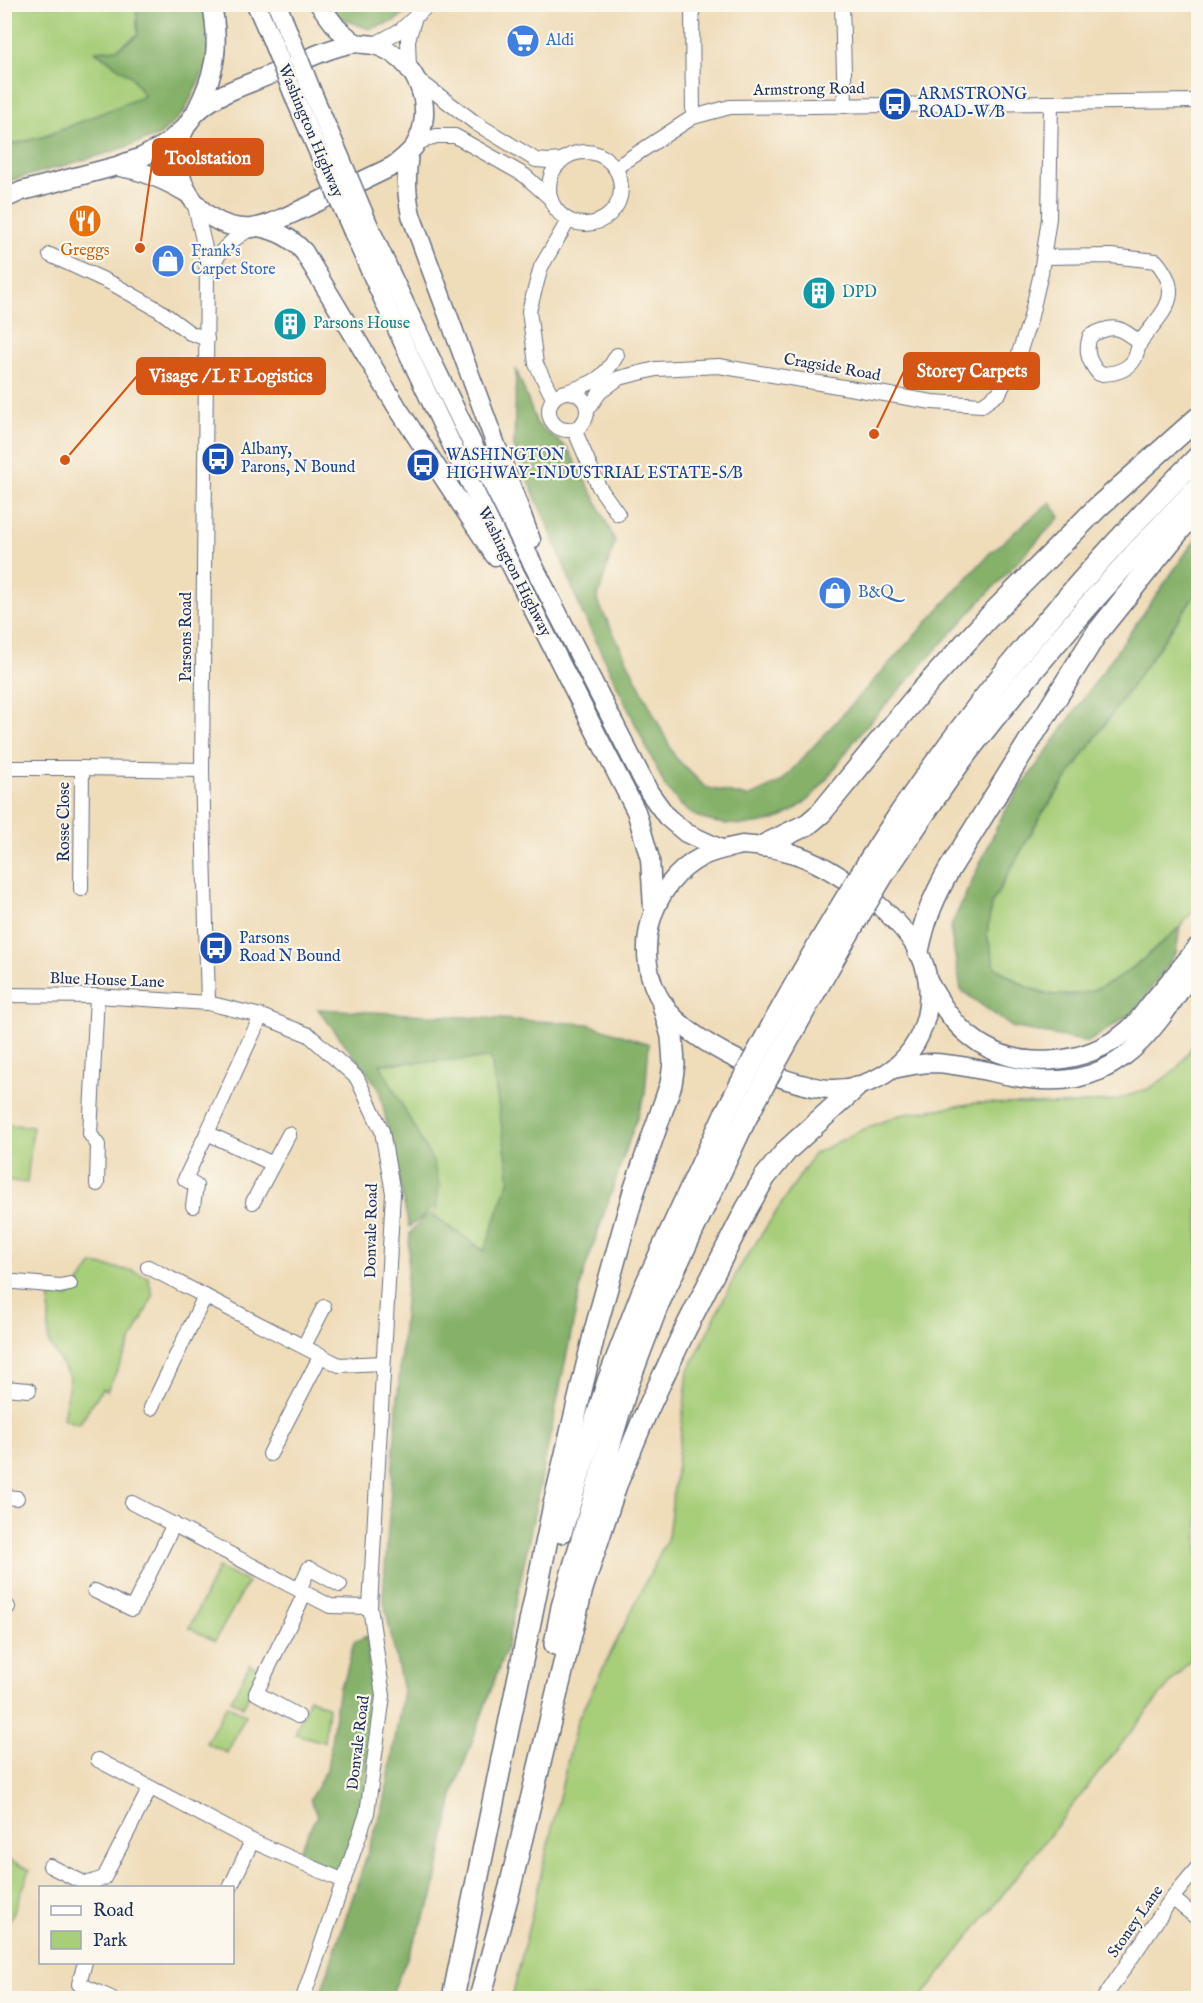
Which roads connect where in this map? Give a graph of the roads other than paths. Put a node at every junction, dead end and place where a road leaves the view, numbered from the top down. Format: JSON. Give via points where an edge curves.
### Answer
{"nodes":[{"id":1,"x":212,"y":4,"type":"edge"},
{"id":2,"x":256,"y":4,"type":"edge"},
{"id":3,"x":277,"y":4,"type":"edge"},
{"id":4,"x":319,"y":4,"type":"edge"},
{"id":5,"x":429,"y":4,"type":"edge"},
{"id":6,"x":692,"y":4,"type":"edge"},
{"id":7,"x":842,"y":4,"type":"edge"},
{"id":8,"x":414,"y":20,"type":"junction"},
{"id":9,"x":278,"y":32,"type":"junction"},
{"id":10,"x":364,"y":44,"type":"junction"},
{"id":11,"x":413,"y":73,"type":"junction"},
{"id":12,"x":1198,"y":101,"type":"edge"},
{"id":13,"x":1051,"y":103,"type":"junction"},
{"id":14,"x":845,"y":106,"type":"junction"},
{"id":15,"x":693,"y":117,"type":"junction"},
{"id":16,"x":190,"y":121,"type":"junction"},
{"id":17,"x":412,"y":149,"type":"junction"},
{"id":18,"x":561,"y":160,"type":"junction"},
{"id":19,"x":117,"y":166,"type":"junction"},
{"id":20,"x":615,"y":168,"type":"junction"},
{"id":21,"x":190,"y":197,"type":"junction"},
{"id":22,"x":550,"y":198,"type":"junction"},
{"id":23,"x":4,"y":199,"type":"edge"},
{"id":24,"x":568,"y":220,"type":"junction"},
{"id":25,"x":254,"y":227,"type":"junction"},
{"id":26,"x":361,"y":228,"type":"junction"},
{"id":27,"x":50,"y":255,"type":"dead end"},
{"id":28,"x":1044,"y":257,"type":"junction"},
{"id":29,"x":207,"y":272,"type":"junction"},
{"id":30,"x":207,"y":339,"type":"junction"},
{"id":31,"x":1140,"y":343,"type":"dead end"},
{"id":32,"x":612,"y":376,"type":"junction"},
{"id":33,"x":568,"y":391,"type":"junction"},
{"id":34,"x":553,"y":398,"type":"junction"},
{"id":35,"x":588,"y":409,"type":"junction"},
{"id":36,"x":1198,"y":418,"type":"edge"},
{"id":37,"x":574,"y":429,"type":"junction"},
{"id":38,"x":1198,"y":457,"type":"edge"},
{"id":39,"x":1198,"y":487,"type":"edge"},
{"id":40,"x":1198,"y":507,"type":"edge"},
{"id":41,"x":618,"y":514,"type":"dead end"},
{"id":42,"x":558,"y":614,"type":"junction"},
{"id":43,"x":539,"y":622,"type":"junction"},
{"id":44,"x":4,"y":768,"type":"edge"},
{"id":45,"x":82,"y":768,"type":"junction"},
{"id":46,"x":202,"y":770,"type":"junction"},
{"id":47,"x":763,"y":846,"type":"junction"},
{"id":48,"x":721,"y":849,"type":"junction"},
{"id":49,"x":876,"y":868,"type":"junction"},
{"id":50,"x":81,"y":889,"type":"dead end"},
{"id":51,"x":653,"y":913,"type":"junction"},
{"id":52,"x":1198,"y":946,"type":"edge"},
{"id":53,"x":918,"y":951,"type":"junction"},
{"id":54,"x":1198,"y":963,"type":"edge"},
{"id":55,"x":928,"y":982,"type":"junction"},
{"id":56,"x":4,"y":995,"type":"edge"},
{"id":57,"x":97,"y":996,"type":"junction"},
{"id":58,"x":208,"y":1003,"type":"junction"},
{"id":59,"x":663,"y":1005,"type":"junction"},
{"id":60,"x":261,"y":1016,"type":"junction"},
{"id":61,"x":893,"y":1069,"type":"junction"},
{"id":62,"x":856,"y":1087,"type":"junction"},
{"id":63,"x":207,"y":1133,"type":"junction"},
{"id":64,"x":289,"y":1134,"type":"dead end"},
{"id":65,"x":273,"y":1164,"type":"junction"},
{"id":66,"x":97,"y":1184,"type":"dead end"},
{"id":67,"x":253,"y":1202,"type":"dead end"},
{"id":68,"x":193,"y":1206,"type":"dead end"},
{"id":69,"x":148,"y":1267,"type":"dead end"},
{"id":70,"x":4,"y":1281,"type":"edge"},
{"id":71,"x":70,"y":1284,"type":"dead end"},
{"id":72,"x":205,"y":1296,"type":"junction"},
{"id":73,"x":324,"y":1307,"type":"dead end"},
{"id":74,"x":304,"y":1347,"type":"junction"},
{"id":75,"x":321,"y":1355,"type":"junction"},
{"id":76,"x":383,"y":1363,"type":"junction"},
{"id":77,"x":4,"y":1388,"type":"edge"},
{"id":78,"x":29,"y":1390,"type":"dead end"},
{"id":79,"x":151,"y":1408,"type":"dead end"},
{"id":80,"x":270,"y":1454,"type":"dead end"},
{"id":81,"x":132,"y":1503,"type":"dead end"},
{"id":82,"x":174,"y":1524,"type":"junction"},
{"id":83,"x":340,"y":1585,"type":"dead end"},
{"id":84,"x":95,"y":1591,"type":"dead end"},
{"id":85,"x":302,"y":1592,"type":"junction"},
{"id":86,"x":370,"y":1606,"type":"junction"},
{"id":87,"x":298,"y":1716,"type":"dead end"},
{"id":88,"x":510,"y":1724,"type":"junction"},
{"id":89,"x":98,"y":1760,"type":"dead end"},
{"id":90,"x":150,"y":1788,"type":"junction"},
{"id":91,"x":252,"y":1841,"type":"junction"},
{"id":92,"x":50,"y":1866,"type":"dead end"},
{"id":93,"x":1198,"y":1867,"type":"edge"},
{"id":94,"x":344,"y":1881,"type":"junction"},
{"id":95,"x":230,"y":1886,"type":"edge"},
{"id":96,"x":510,"y":1887,"type":"junction"},
{"id":97,"x":1172,"y":1898,"type":"junction"},
{"id":98,"x":1198,"y":1919,"type":"edge"},
{"id":99,"x":85,"y":1964,"type":"edge"},
{"id":100,"x":94,"y":1995,"type":"edge"},
{"id":101,"x":111,"y":1998,"type":"edge"},
{"id":102,"x":303,"y":1998,"type":"edge"},
{"id":103,"x":453,"y":1998,"type":"edge"},
{"id":104,"x":480,"y":1998,"type":"edge"},
{"id":105,"x":1104,"y":1998,"type":"edge"}],
"edges":[{"from":1,"to":16,"type":"main road","via":[[217,47],[214,69]]},
{"from":2,"to":9,"type":"main road","name":"Washington Highway"},
{"from":3,"to":9,"type":"main road","name":"Washington Highway"},
{"from":4,"to":10,"type":"main road","via":[[337,28]]},
{"from":5,"to":8,"type":"street"},
{"from":6,"to":15,"type":"street"},
{"from":7,"to":14,"type":"street"},
{"from":8,"to":10,"type":"street","via":[[392,36]]},
{"from":8,"to":11,"type":"street","via":[[408,40]]},
{"from":9,"to":26,"type":"main road","name":"Washington Highway","bridge":true},
{"from":10,"to":11,"type":"main road","via":[[399,58]]},
{"from":10,"to":16,"type":"main road","via":[[330,49],[219,97]]},
{"from":11,"to":17,"type":"main road","via":[[424,100],[424,123]]},
{"from":11,"to":18,"type":"street","via":[[477,124],[536,160]]},
{"from":12,"to":13,"type":"street","name":"Armstrong Road"},
{"from":13,"to":14,"type":"street","name":"Armstrong Road"},
{"from":13,"to":28,"type":"street","name":"Cragside Road","via":[[1049,218]]},
{"from":14,"to":15,"type":"street","name":"Armstrong Road","via":[[730,107]]},
{"from":15,"to":20,"type":"street","name":"Armstrong Road"},
{"from":16,"to":19,"type":"main road","via":[[166,144]]},
{"from":16,"to":21,"type":"main road","via":[[180,142],[178,160]]},
{"from":17,"to":22,"type":"street","via":[[436,136],[455,136],[524,175]]},
{"from":17,"to":25,"type":"main road","via":[[393,166]]},
{"from":17,"to":42,"type":"main road","via":[[405,177],[411,215]]},
{"from":18,"to":20,"type":"street","via":[[591,152],[603,156]]},
{"from":18,"to":22,"type":"street","via":[[550,176]]},
{"from":19,"to":21,"type":"main road","via":[[142,170]]},
{"from":19,"to":23,"type":"main road"},
{"from":20,"to":24,"type":"street","via":[[621,195],[611,214],[591,224]]},
{"from":21,"to":25,"type":"main road","via":[[206,214],[222,223]]},
{"from":21,"to":29,"type":"street","name":"Parsons Road","via":[[206,248]]},
{"from":22,"to":24,"type":"street","via":[[559,214]]},
{"from":24,"to":34,"type":"street","via":[[541,267],[529,311],[536,364]]},
{"from":25,"to":29,"type":"street","via":[[219,252]]},
{"from":25,"to":43,"type":"main road","via":[[278,232],[304,252],[397,407]]},
{"from":26,"to":42,"type":"main road","name":"Washington Highway"},
{"from":26,"to":43,"type":"main road","name":"Washington Highway","via":[[405,349]]},
{"from":27,"to":30,"type":"street","via":[[113,284],[190,333]]},
{"from":28,"to":31,"type":"street","via":[[1111,256],[1156,261],[1164,270],[1171,297],[1164,314]]},
{"from":28,"to":32,"type":"street","name":"Cragside Road","via":[[1018,356],[999,393],[982,405],[932,402],[718,366]]},
{"from":29,"to":30,"type":"street","name":"Parsons Road"},
{"from":30,"to":46,"type":"street","name":"Parsons Road"},
{"from":32,"to":33,"type":"street","name":"Cragside Road"},
{"from":32,"to":35,"type":"street","name":"Cragside Road"},
{"from":33,"to":34,"type":"street"},
{"from":33,"to":35,"type":"street","via":[[581,396]]},
{"from":34,"to":37,"type":"street","via":[[548,409],[553,423],[562,429]]},
{"from":35,"to":37,"type":"street","via":[[584,421]]},
{"from":36,"to":47,"type":"highway","via":[[1098,507],[988,618],[916,697],[821,813],[808,824]]},
{"from":37,"to":41,"type":"street","via":[[599,487]]},
{"from":38,"to":49,"type":"highway","via":[[1040,628],[952,740],[899,813]]},
{"from":39,"to":49,"type":"highway","via":[[1056,642]]},
{"from":40,"to":53,"type":"highway","via":[[1096,634],[1062,687],[949,870],[924,923]]},
{"from":42,"to":48,"type":"main road","name":"Washington Highway","via":[[649,792],[667,817],[686,833]]},
{"from":43,"to":51,"type":"main road","name":"Washington Highway","via":[[636,812],[650,859]]},
{"from":44,"to":45,"type":"street"},
{"from":45,"to":46,"type":"street","name":"Rosse Close"},
{"from":45,"to":50,"type":"street","name":"Rosse Close"},
{"from":46,"to":58,"type":"street","name":"Parsons Road"},
{"from":47,"to":48,"type":"main road"},
{"from":47,"to":53,"type":"main road","via":[[794,854],[854,886],[905,931]]},
{"from":48,"to":51,"type":"main road","via":[[703,856],[680,873],[661,895]]},
{"from":49,"to":88,"type":"highway","bridge":true,"via":[[817,944],[769,1028],[642,1293],[608,1381],[561,1533]]},
{"from":49,"to":96,"type":"highway","bridge":true,"via":[[744,1122],[658,1304],[627,1386],[562,1607]]},
{"from":51,"to":59,"type":"main road","via":[[647,960]]},
{"from":52,"to":55,"type":"main road","via":[[1129,1029],[1107,1046],[1082,1056],[1052,1060],[1021,1059],[994,1051],[972,1038],[954,1021]]},
{"from":53,"to":55,"type":"main road"},
{"from":54,"to":61,"type":"main road","via":[[1150,1034],[1107,1068],[1087,1075],[1046,1081],[934,1063]]},
{"from":55,"to":61,"type":"main road","via":[[922,1030]]},
{"from":56,"to":57,"type":"street","name":"Blue House Lane"},
{"from":57,"to":58,"type":"street","name":"Blue House Lane"},
{"from":57,"to":66,"type":"street","via":[[90,1134],[98,1145]]},
{"from":58,"to":60,"type":"street","name":"Donvale Road"},
{"from":59,"to":62,"type":"main road","via":[[686,1029],[753,1066],[829,1089]]},
{"from":59,"to":88,"type":"highway","via":[[672,1036],[671,1084],[634,1191],[596,1327],[555,1500]]},
{"from":60,"to":63,"type":"street"},
{"from":60,"to":76,"type":"street","name":"Donvale Road","via":[[309,1035],[357,1078],[382,1131],[393,1192]]},
{"from":61,"to":62,"type":"main road"},
{"from":62,"to":96,"type":"highway","via":[[787,1150],[765,1177],[645,1415],[616,1485],[582,1589]]},
{"from":63,"to":65,"type":"street"},
{"from":63,"to":68,"type":"street","via":[[185,1179],[196,1186]]},
{"from":64,"to":65,"type":"street"},
{"from":65,"to":67,"type":"street"},
{"from":69,"to":72,"type":"street"},
{"from":70,"to":71,"type":"street"},
{"from":72,"to":74,"type":"street"},
{"from":72,"to":79,"type":"street"},
{"from":73,"to":74,"type":"street"},
{"from":74,"to":75,"type":"street"},
{"from":75,"to":76,"type":"street","via":[[339,1365]]},
{"from":75,"to":80,"type":"street"},
{"from":76,"to":86,"type":"street","name":"Donvale Road"},
{"from":77,"to":78,"type":"street"},
{"from":81,"to":82,"type":"street"},
{"from":82,"to":84,"type":"street","via":[[132,1609]]},
{"from":82,"to":85,"type":"street"},
{"from":83,"to":85,"type":"street","via":[[309,1568]]},
{"from":85,"to":86,"type":"street","via":[[330,1606]]},
{"from":85,"to":87,"type":"street","via":[[256,1693]]},
{"from":86,"to":94,"type":"street","name":"Donvale Road","via":[[383,1696],[368,1813]]},
{"from":88,"to":103,"type":"highway"},
{"from":89,"to":90,"type":"street"},
{"from":90,"to":91,"type":"street"},
{"from":90,"to":92,"type":"street","via":[[104,1878],[86,1884]]},
{"from":91,"to":94,"type":"street"},
{"from":91,"to":95,"type":"street"},
{"from":93,"to":97,"type":"street","name":"Stoney Lane"},
{"from":94,"to":102,"type":"street","name":"Donvale Road"},
{"from":96,"to":104,"type":"highway"},
{"from":97,"to":98,"type":"street"},
{"from":97,"to":105,"type":"street","name":"Stoney Lane"},
{"from":99,"to":100,"type":"street","via":[[79,1984]]},
{"from":100,"to":101,"type":"street"}]}
